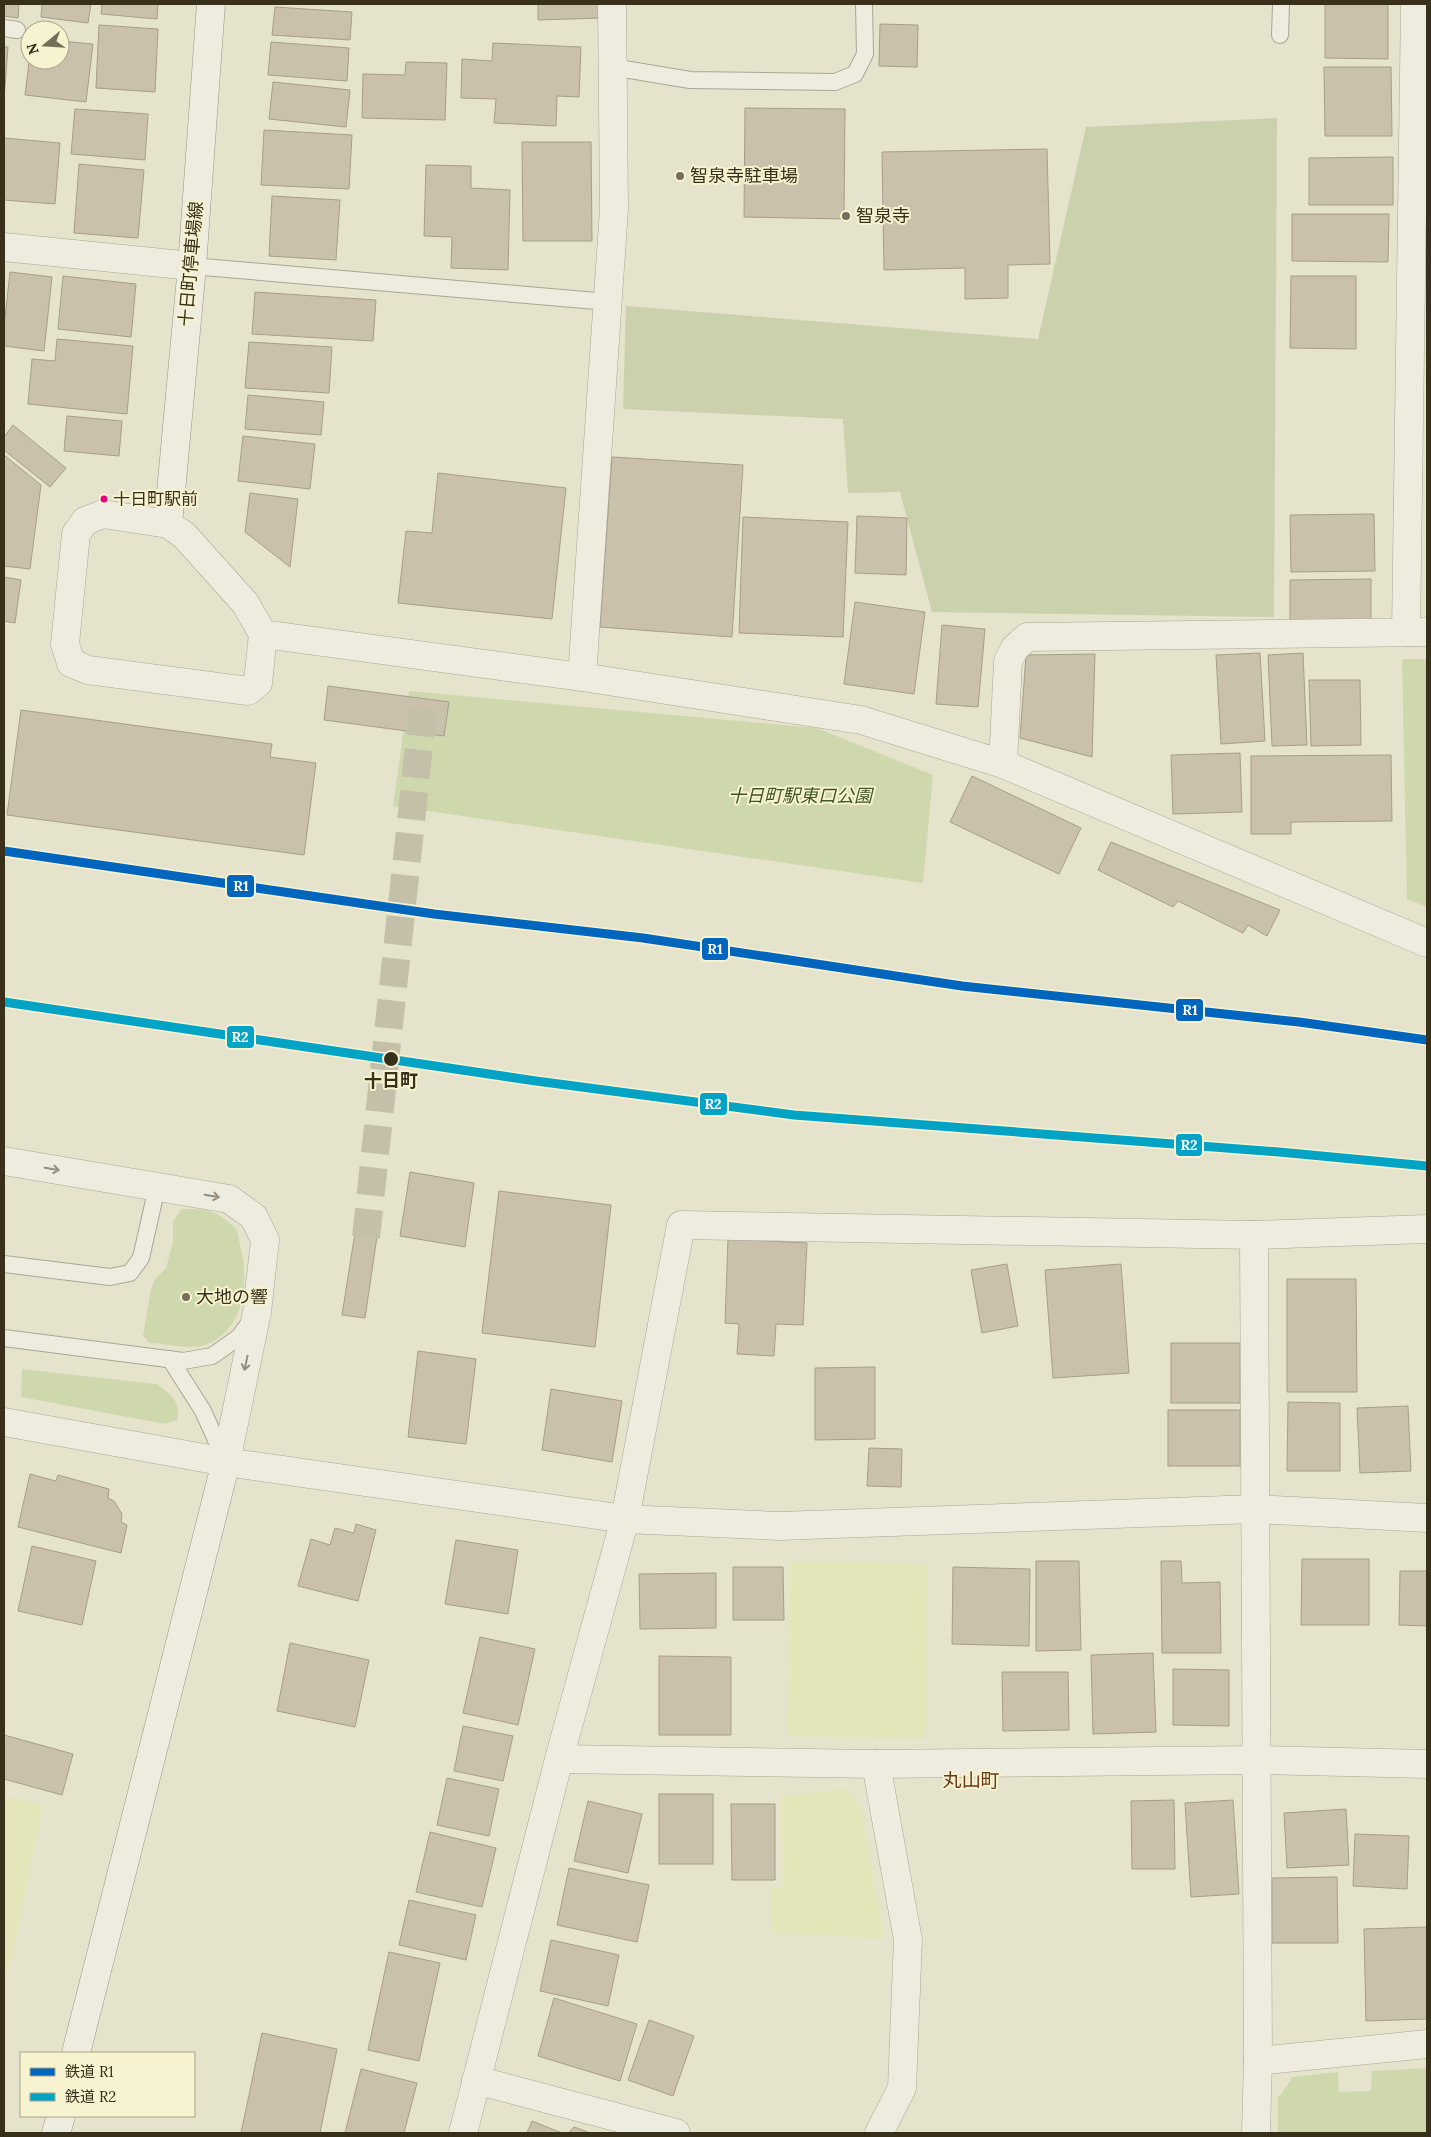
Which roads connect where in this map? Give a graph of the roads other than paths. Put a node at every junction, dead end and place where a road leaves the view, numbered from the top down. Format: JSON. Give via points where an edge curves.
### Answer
{"nodes":[{"id":1,"x":210,"y":4,"type":"edge"},
{"id":2,"x":612,"y":4,"type":"edge"},
{"id":3,"x":864,"y":4,"type":"edge"},
{"id":4,"x":1281,"y":4,"type":"edge"},
{"id":5,"x":1415,"y":4,"type":"edge"},
{"id":6,"x":1280,"y":36,"type":"dead end"},
{"id":7,"x":612,"y":67,"type":"junction"},
{"id":8,"x":1420,"y":131,"type":"edge"},
{"id":9,"x":4,"y":247,"type":"edge"},
{"id":10,"x":192,"y":266,"type":"junction"},
{"id":11,"x":608,"y":302,"type":"junction"},
{"id":12,"x":1418,"y":406,"type":"edge"},
{"id":13,"x":168,"y":524,"type":"junction"},
{"id":14,"x":1416,"y":632,"type":"edge"},
{"id":15,"x":263,"y":634,"type":"junction"},
{"id":16,"x":582,"y":677,"type":"junction"},
{"id":17,"x":1003,"y":764,"type":"junction"},
{"id":18,"x":1427,"y":943,"type":"edge"},
{"id":19,"x":4,"y":1161,"type":"edge"},
{"id":20,"x":157,"y":1187,"type":"junction"},
{"id":21,"x":1427,"y":1229,"type":"edge"},
{"id":22,"x":1254,"y":1235,"type":"junction"},
{"id":23,"x":4,"y":1264,"type":"edge"},
{"id":24,"x":257,"y":1312,"type":"junction"},
{"id":25,"x":4,"y":1338,"type":"edge"},
{"id":26,"x":170,"y":1359,"type":"junction"},
{"id":27,"x":4,"y":1422,"type":"edge"},
{"id":28,"x":226,"y":1462,"type":"junction"},
{"id":29,"x":1255,"y":1509,"type":"junction"},
{"id":30,"x":1427,"y":1518,"type":"edge"},
{"id":31,"x":626,"y":1519,"type":"junction"},
{"id":32,"x":558,"y":1760,"type":"junction"},
{"id":33,"x":1257,"y":1760,"type":"junction"},
{"id":34,"x":876,"y":1764,"type":"junction"},
{"id":35,"x":1427,"y":1764,"type":"edge"},
{"id":36,"x":1427,"y":2044,"type":"edge"},
{"id":37,"x":76,"y":2052,"type":"edge"},
{"id":38,"x":1258,"y":2061,"type":"junction"},
{"id":39,"x":476,"y":2080,"type":"junction"},
{"id":40,"x":60,"y":2117,"type":"edge"},
{"id":41,"x":56,"y":2133,"type":"edge"},
{"id":42,"x":463,"y":2133,"type":"edge"},
{"id":43,"x":676,"y":2133,"type":"edge"},
{"id":44,"x":879,"y":2133,"type":"edge"},
{"id":45,"x":1256,"y":2133,"type":"edge"}],
"edges":[{"from":1,"to":10,"type":"street","name":"十日町停車場線"},
{"from":2,"to":7,"type":"street"},
{"from":3,"to":7,"type":"lane","via":[[865,54],[855,74],[835,82],[690,80]]},
{"from":4,"to":6,"type":"lane"},
{"from":5,"to":8,"type":"street"},
{"from":7,"to":11,"type":"street","via":[[614,209]]},
{"from":8,"to":12,"type":"street"},
{"from":9,"to":10,"type":"street"},
{"from":10,"to":11,"type":"lane"},
{"from":10,"to":13,"type":"street","name":"十日町停車場線"},
{"from":11,"to":16,"type":"street"},
{"from":12,"to":14,"type":"street"},
{"from":13,"to":15,"type":"street","via":[[184,535],[245,603]]},
{"from":13,"to":15,"type":"street","via":[[103,514],[85,521],[76,534],[65,644],[71,662],[88,670],[248,691],[258,683]]},
{"from":14,"to":17,"type":"street","via":[[1027,637],[1015,648],[1008,661]]},
{"from":15,"to":16,"type":"street"},
{"from":16,"to":17,"type":"street","via":[[861,720]]},
{"from":17,"to":18,"type":"street"},
{"from":19,"to":20,"type":"street","one_way":true},
{"from":20,"to":23,"type":"lane","via":[[142,1258],[130,1273],[110,1277]]},
{"from":20,"to":24,"type":"street","one_way":true,"via":[[228,1199],[254,1217],[265,1240]]},
{"from":21,"to":22,"type":"street"},
{"from":22,"to":29,"type":"street"},
{"from":22,"to":31,"type":"street","via":[[682,1225]]},
{"from":24,"to":26,"type":"lane","via":[[239,1338],[212,1356],[183,1361]]},
{"from":24,"to":28,"type":"street","one_way":true},
{"from":25,"to":26,"type":"lane"},
{"from":26,"to":28,"type":"lane","via":[[203,1411]]},
{"from":27,"to":28,"type":"street"},
{"from":28,"to":31,"type":"street"},
{"from":28,"to":37,"type":"street"},
{"from":29,"to":30,"type":"street"},
{"from":29,"to":31,"type":"street","via":[[780,1526]]},
{"from":29,"to":33,"type":"street"},
{"from":31,"to":32,"type":"street"},
{"from":32,"to":34,"type":"street"},
{"from":32,"to":39,"type":"street"},
{"from":33,"to":34,"type":"street"},
{"from":33,"to":35,"type":"street"},
{"from":33,"to":38,"type":"street"},
{"from":34,"to":44,"type":"street","via":[[908,1940],[902,2088]]},
{"from":36,"to":38,"type":"street"},
{"from":38,"to":45,"type":"street"},
{"from":39,"to":42,"type":"street"},
{"from":39,"to":43,"type":"street"},
{"from":40,"to":41,"type":"street"}]}
